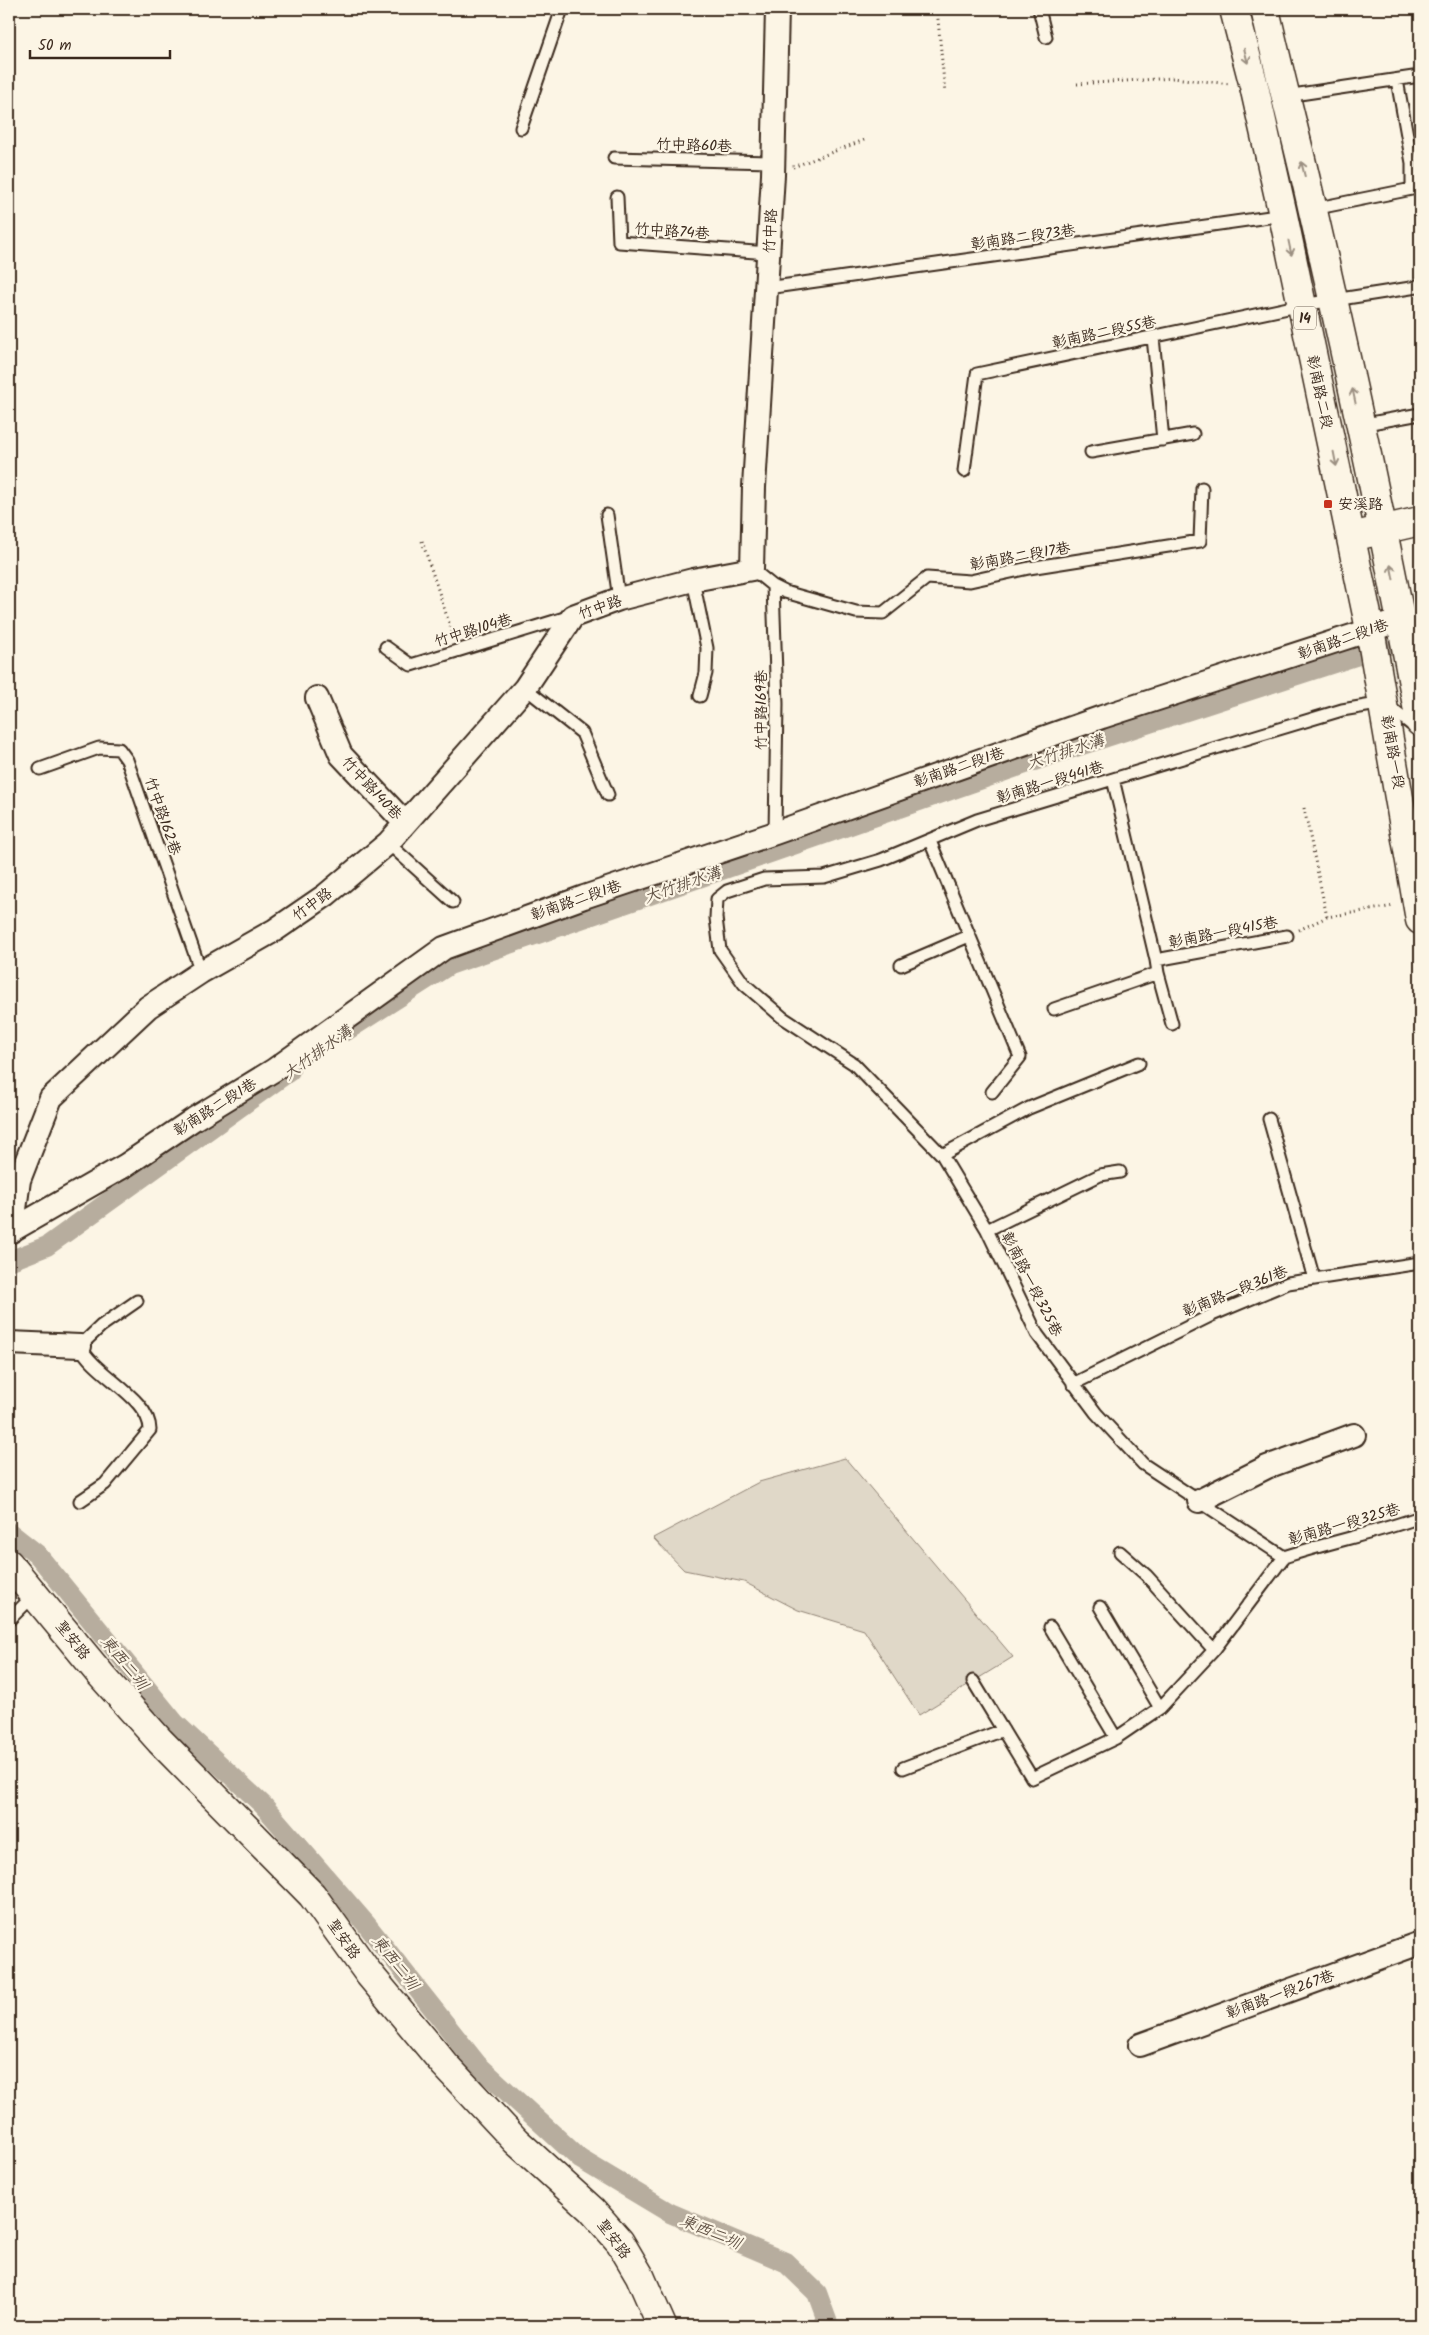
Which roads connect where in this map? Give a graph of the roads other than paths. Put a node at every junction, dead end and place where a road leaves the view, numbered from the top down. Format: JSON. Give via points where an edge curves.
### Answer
{"nodes":[{"id":1,"x":562,"y":9,"type":"edge"},
{"id":2,"x":777,"y":9,"type":"edge"},
{"id":3,"x":1039,"y":9,"type":"edge"},
{"id":4,"x":1234,"y":9,"type":"edge"},
{"id":5,"x":1265,"y":9,"type":"edge"},
{"id":6,"x":1046,"y":37,"type":"dead end"},
{"id":7,"x":1420,"y":76,"type":"edge"},
{"id":8,"x":1396,"y":80,"type":"junction"},
{"id":9,"x":1284,"y":96,"type":"junction"},
{"id":10,"x":521,"y":128,"type":"dead end"},
{"id":11,"x":614,"y":158,"type":"dead end"},
{"id":12,"x":773,"y":169,"type":"junction"},
{"id":13,"x":617,"y":197,"type":"dead end"},
{"id":14,"x":1313,"y":209,"type":"junction"},
{"id":15,"x":1282,"y":215,"type":"junction"},
{"id":16,"x":768,"y":253,"type":"junction"},
{"id":17,"x":1420,"y":284,"type":"edge"},
{"id":18,"x":767,"y":288,"type":"junction"},
{"id":19,"x":1333,"y":301,"type":"junction"},
{"id":20,"x":1302,"y":305,"type":"junction"},
{"id":21,"x":1153,"y":337,"type":"junction"},
{"id":22,"x":1420,"y":414,"type":"edge"},
{"id":23,"x":1360,"y":425,"type":"junction"},
{"id":24,"x":1193,"y":434,"type":"dead end"},
{"id":25,"x":1163,"y":440,"type":"junction"},
{"id":26,"x":1091,"y":452,"type":"dead end"},
{"id":27,"x":964,"y":471,"type":"dead end"},
{"id":28,"x":1202,"y":488,"type":"dead end"},
{"id":29,"x":607,"y":515,"type":"dead end"},
{"id":30,"x":1420,"y":520,"type":"edge"},
{"id":31,"x":1383,"y":530,"type":"junction"},
{"id":32,"x":1350,"y":537,"type":"junction"},
{"id":33,"x":752,"y":569,"type":"junction"},
{"id":34,"x":693,"y":580,"type":"junction"},
{"id":35,"x":773,"y":586,"type":"junction"},
{"id":36,"x":619,"y":599,"type":"junction"},
{"id":37,"x":573,"y":616,"type":"junction"},
{"id":38,"x":1401,"y":620,"type":"junction"},
{"id":39,"x":1370,"y":629,"type":"junction"},
{"id":40,"x":386,"y":647,"type":"dead end"},
{"id":41,"x":1378,"y":673,"type":"junction"},
{"id":42,"x":1417,"y":682,"type":"edge"},
{"id":43,"x":525,"y":688,"type":"junction"},
{"id":44,"x":700,"y":696,"type":"dead end"},
{"id":45,"x":316,"y":698,"type":"dead end"},
{"id":46,"x":1384,"y":703,"type":"junction"},
{"id":47,"x":1420,"y":722,"type":"edge"},
{"id":48,"x":1420,"y":731,"type":"edge"},
{"id":49,"x":40,"y":769,"type":"dead end"},
{"id":50,"x":1113,"y":779,"type":"junction"},
{"id":51,"x":608,"y":795,"type":"dead end"},
{"id":52,"x":405,"y":823,"type":"junction"},
{"id":53,"x":775,"y":833,"type":"junction"},
{"id":54,"x":930,"y":841,"type":"junction"},
{"id":55,"x":388,"y":843,"type":"junction"},
{"id":56,"x":728,"y":891,"type":"joint"},
{"id":57,"x":454,"y":902,"type":"dead end"},
{"id":58,"x":1419,"y":911,"type":"edge"},
{"id":59,"x":969,"y":936,"type":"junction"},
{"id":60,"x":1287,"y":936,"type":"road end"},
{"id":61,"x":1156,"y":960,"type":"junction"},
{"id":62,"x":901,"y":965,"type":"dead end"},
{"id":63,"x":201,"y":972,"type":"junction"},
{"id":64,"x":1158,"y":973,"type":"junction"},
{"id":65,"x":1054,"y":1009,"type":"dead end"},
{"id":66,"x":1172,"y":1024,"type":"dead end"},
{"id":67,"x":1140,"y":1063,"type":"dead end"},
{"id":68,"x":992,"y":1092,"type":"dead end"},
{"id":69,"x":1269,"y":1119,"type":"dead end"},
{"id":70,"x":942,"y":1155,"type":"junction"},
{"id":71,"x":1120,"y":1172,"type":"dead end"},
{"id":72,"x":988,"y":1230,"type":"junction"},
{"id":73,"x":10,"y":1232,"type":"edge"},
{"id":74,"x":1420,"y":1263,"type":"edge"},
{"id":75,"x":1314,"y":1279,"type":"junction"},
{"id":76,"x":137,"y":1301,"type":"dead end"},
{"id":77,"x":9,"y":1344,"type":"edge"},
{"id":78,"x":80,"y":1346,"type":"junction"},
{"id":79,"x":1073,"y":1384,"type":"junction"},
{"id":80,"x":1354,"y":1435,"type":"dead end"},
{"id":81,"x":80,"y":1501,"type":"dead end"},
{"id":82,"x":1199,"y":1501,"type":"junction"},
{"id":83,"x":1420,"y":1517,"type":"edge"},
{"id":84,"x":1120,"y":1552,"type":"dead end"},
{"id":85,"x":1284,"y":1557,"type":"junction"},
{"id":86,"x":9,"y":1564,"type":"edge"},
{"id":87,"x":35,"y":1594,"type":"junction"},
{"id":88,"x":1100,"y":1607,"type":"dead end"},
{"id":89,"x":9,"y":1620,"type":"edge"},
{"id":90,"x":1050,"y":1627,"type":"dead end"},
{"id":91,"x":1214,"y":1650,"type":"junction"},
{"id":92,"x":973,"y":1681,"type":"dead end"},
{"id":93,"x":1160,"y":1708,"type":"junction"},
{"id":94,"x":1003,"y":1730,"type":"junction"},
{"id":95,"x":1116,"y":1738,"type":"junction"},
{"id":96,"x":903,"y":1768,"type":"dead end"},
{"id":97,"x":1420,"y":1942,"type":"edge"},
{"id":98,"x":1140,"y":2045,"type":"dead end"},
{"id":99,"x":662,"y":2326,"type":"edge"}],
"edges":[{"from":1,"to":10,"type":"lane"},
{"from":2,"to":12,"type":"street","name":"竹中路"},
{"from":3,"to":6,"type":"lane"},
{"from":4,"to":15,"type":"main road","name":"彰南路二段","number":"14","one_way":true},
{"from":5,"to":9,"type":"main road","number":"14"},
{"from":7,"to":8,"type":"lane"},
{"from":8,"to":9,"type":"lane"},
{"from":8,"to":14,"type":"lane","via":[[1412,163],[1412,189]]},
{"from":14,"to":9,"type":"main road","number":"14","one_way":true},
{"from":11,"to":12,"type":"lane","name":"竹中路60巷"},
{"from":12,"to":16,"type":"street","name":"竹中路"},
{"from":13,"to":16,"type":"lane","name":"竹中路74巷","via":[[619,242]]},
{"from":14,"to":19,"type":"main road","number":"14"},
{"from":15,"to":18,"type":"lane","name":"彰南路二段73巷"},
{"from":15,"to":20,"type":"main road","name":"彰南路二段","number":"14","one_way":true},
{"from":16,"to":18,"type":"street","name":"竹中路"},
{"from":17,"to":19,"type":"lane","name":"彰南路二段55巷"},
{"from":18,"to":33,"type":"street","name":"竹中路"},
{"from":19,"to":20,"type":"lane","name":"彰南路二段55巷"},
{"from":23,"to":19,"type":"main road","number":"14","one_way":true},
{"from":20,"to":21,"type":"lane","name":"彰南路二段55巷"},
{"from":20,"to":32,"type":"main road","name":"彰南路二段","number":"14","one_way":true},
{"from":21,"to":25,"type":"lane"},
{"from":21,"to":27,"type":"lane","name":"彰南路二段55巷","via":[[977,374]]},
{"from":22,"to":23,"type":"lane"},
{"from":23,"to":31,"type":"main road","number":"14"},
{"from":24,"to":25,"type":"lane"},
{"from":25,"to":26,"type":"lane"},
{"from":28,"to":35,"type":"lane","name":"彰南路二段17巷","via":[[1200,541],[1029,568],[970,581],[926,578],[883,612],[856,612]]},
{"from":29,"to":36,"type":"lane"},
{"from":30,"to":31,"type":"main road"},
{"from":31,"to":32,"type":"main road"},
{"from":38,"to":31,"type":"main road","number":"14","one_way":true},
{"from":32,"to":39,"type":"main road","name":"彰南路二段","number":"14"},
{"from":33,"to":34,"type":"street","name":"竹中路"},
{"from":33,"to":35,"type":"lane","name":"彰南路二段17巷"},
{"from":34,"to":36,"type":"street","name":"竹中路"},
{"from":34,"to":44,"type":"lane","via":[[707,648],[706,673]]},
{"from":35,"to":53,"type":"lane","name":"竹中路169巷","via":[[777,704]]},
{"from":36,"to":37,"type":"street","name":"竹中路"},
{"from":37,"to":40,"type":"lane","name":"竹中路104巷","via":[[411,664]]},
{"from":37,"to":43,"type":"street","name":"竹中路"},
{"from":38,"to":39,"type":"street","name":"彰南路二段1巷"},
{"from":38,"to":42,"type":"main road","number":"14"},
{"from":39,"to":41,"type":"main road","number":"14"},
{"from":39,"to":53,"type":"street","name":"彰南路二段1巷","via":[[1084,724]]},
{"from":41,"to":42,"type":"main road"},
{"from":41,"to":46,"type":"main road","number":"14"},
{"from":42,"to":46,"type":"main road","via":[[1406,700]]},
{"from":42,"to":47,"type":"main road","number":"14"},
{"from":43,"to":51,"type":"lane","via":[[582,733]]},
{"from":43,"to":52,"type":"street","name":"竹中路"},
{"from":45,"to":52,"type":"street","name":"竹中路140巷","via":[[341,754]]},
{"from":46,"to":48,"type":"lane"},
{"from":46,"to":50,"type":"lane","name":"彰南路一段441巷","via":[[1342,710]]},
{"from":46,"to":58,"type":"main road","name":"彰南路一段","number":"14"},
{"from":49,"to":63,"type":"lane","name":"竹中路162巷","via":[[99,748],[119,749],[127,760]]},
{"from":50,"to":54,"type":"lane","name":"彰南路一段441巷","via":[[977,820]]},
{"from":50,"to":61,"type":"lane","name":"彰南路一段415巷"},
{"from":52,"to":55,"type":"street","name":"竹中路"},
{"from":53,"to":73,"type":"street","name":"彰南路二段1巷","via":[[444,948],[274,1070],[126,1165]]},
{"from":54,"to":56,"type":"lane","name":"彰南路一段441巷","via":[[881,860],[824,876],[764,879]]},
{"from":54,"to":59,"type":"lane"},
{"from":55,"to":57,"type":"lane"},
{"from":55,"to":63,"type":"street","name":"竹中路","via":[[275,930]]},
{"from":56,"to":70,"type":"lane","name":"彰南路一段325巷","via":[[717,899],[720,950],[744,984],[782,1017],[854,1064]]},
{"from":59,"to":62,"type":"lane"},
{"from":59,"to":68,"type":"lane","via":[[1020,1057]]},
{"from":60,"to":61,"type":"lane","name":"彰南路一段415巷"},
{"from":61,"to":64,"type":"lane"},
{"from":63,"to":73,"type":"street","name":"竹中路","via":[[148,1007],[51,1098],[19,1180]]},
{"from":64,"to":65,"type":"lane"},
{"from":64,"to":66,"type":"lane"},
{"from":67,"to":70,"type":"lane","via":[[1029,1108]]},
{"from":69,"to":75,"type":"lane"},
{"from":70,"to":72,"type":"lane","name":"彰南路一段325巷"},
{"from":71,"to":72,"type":"lane","via":[[1100,1175]]},
{"from":72,"to":79,"type":"lane","name":"彰南路一段325巷","via":[[1037,1334]]},
{"from":74,"to":75,"type":"lane","name":"彰南路一段361巷"},
{"from":75,"to":79,"type":"lane","name":"彰南路一段361巷","via":[[1288,1283],[1212,1315]]},
{"from":76,"to":78,"type":"lane","via":[[101,1326]]},
{"from":77,"to":78,"type":"street"},
{"from":78,"to":81,"type":"lane","via":[[86,1358],[137,1403],[150,1422],[150,1430],[105,1484]]},
{"from":79,"to":82,"type":"lane","name":"彰南路一段325巷","via":[[1143,1464]]},
{"from":80,"to":82,"type":"street","via":[[1267,1467]]},
{"from":82,"to":85,"type":"lane","name":"彰南路一段325巷"},
{"from":83,"to":85,"type":"lane","name":"彰南路一段325巷"},
{"from":84,"to":91,"type":"lane","via":[[1146,1575]]},
{"from":85,"to":91,"type":"lane"},
{"from":86,"to":87,"type":"main road","name":"聖安路"},
{"from":87,"to":89,"type":"lane"},
{"from":87,"to":99,"type":"main road","name":"聖安路","via":[[160,1742],[312,1895],[369,1974],[445,2065],[516,2141],[592,2210],[620,2242],[640,2276]]},
{"from":88,"to":93,"type":"lane"},
{"from":90,"to":95,"type":"lane"},
{"from":91,"to":93,"type":"lane"},
{"from":92,"to":94,"type":"lane"},
{"from":93,"to":95,"type":"lane"},
{"from":94,"to":95,"type":"lane","via":[[1032,1778]]},
{"from":94,"to":96,"type":"lane"},
{"from":97,"to":98,"type":"street","name":"彰南路一段267巷"}]}
